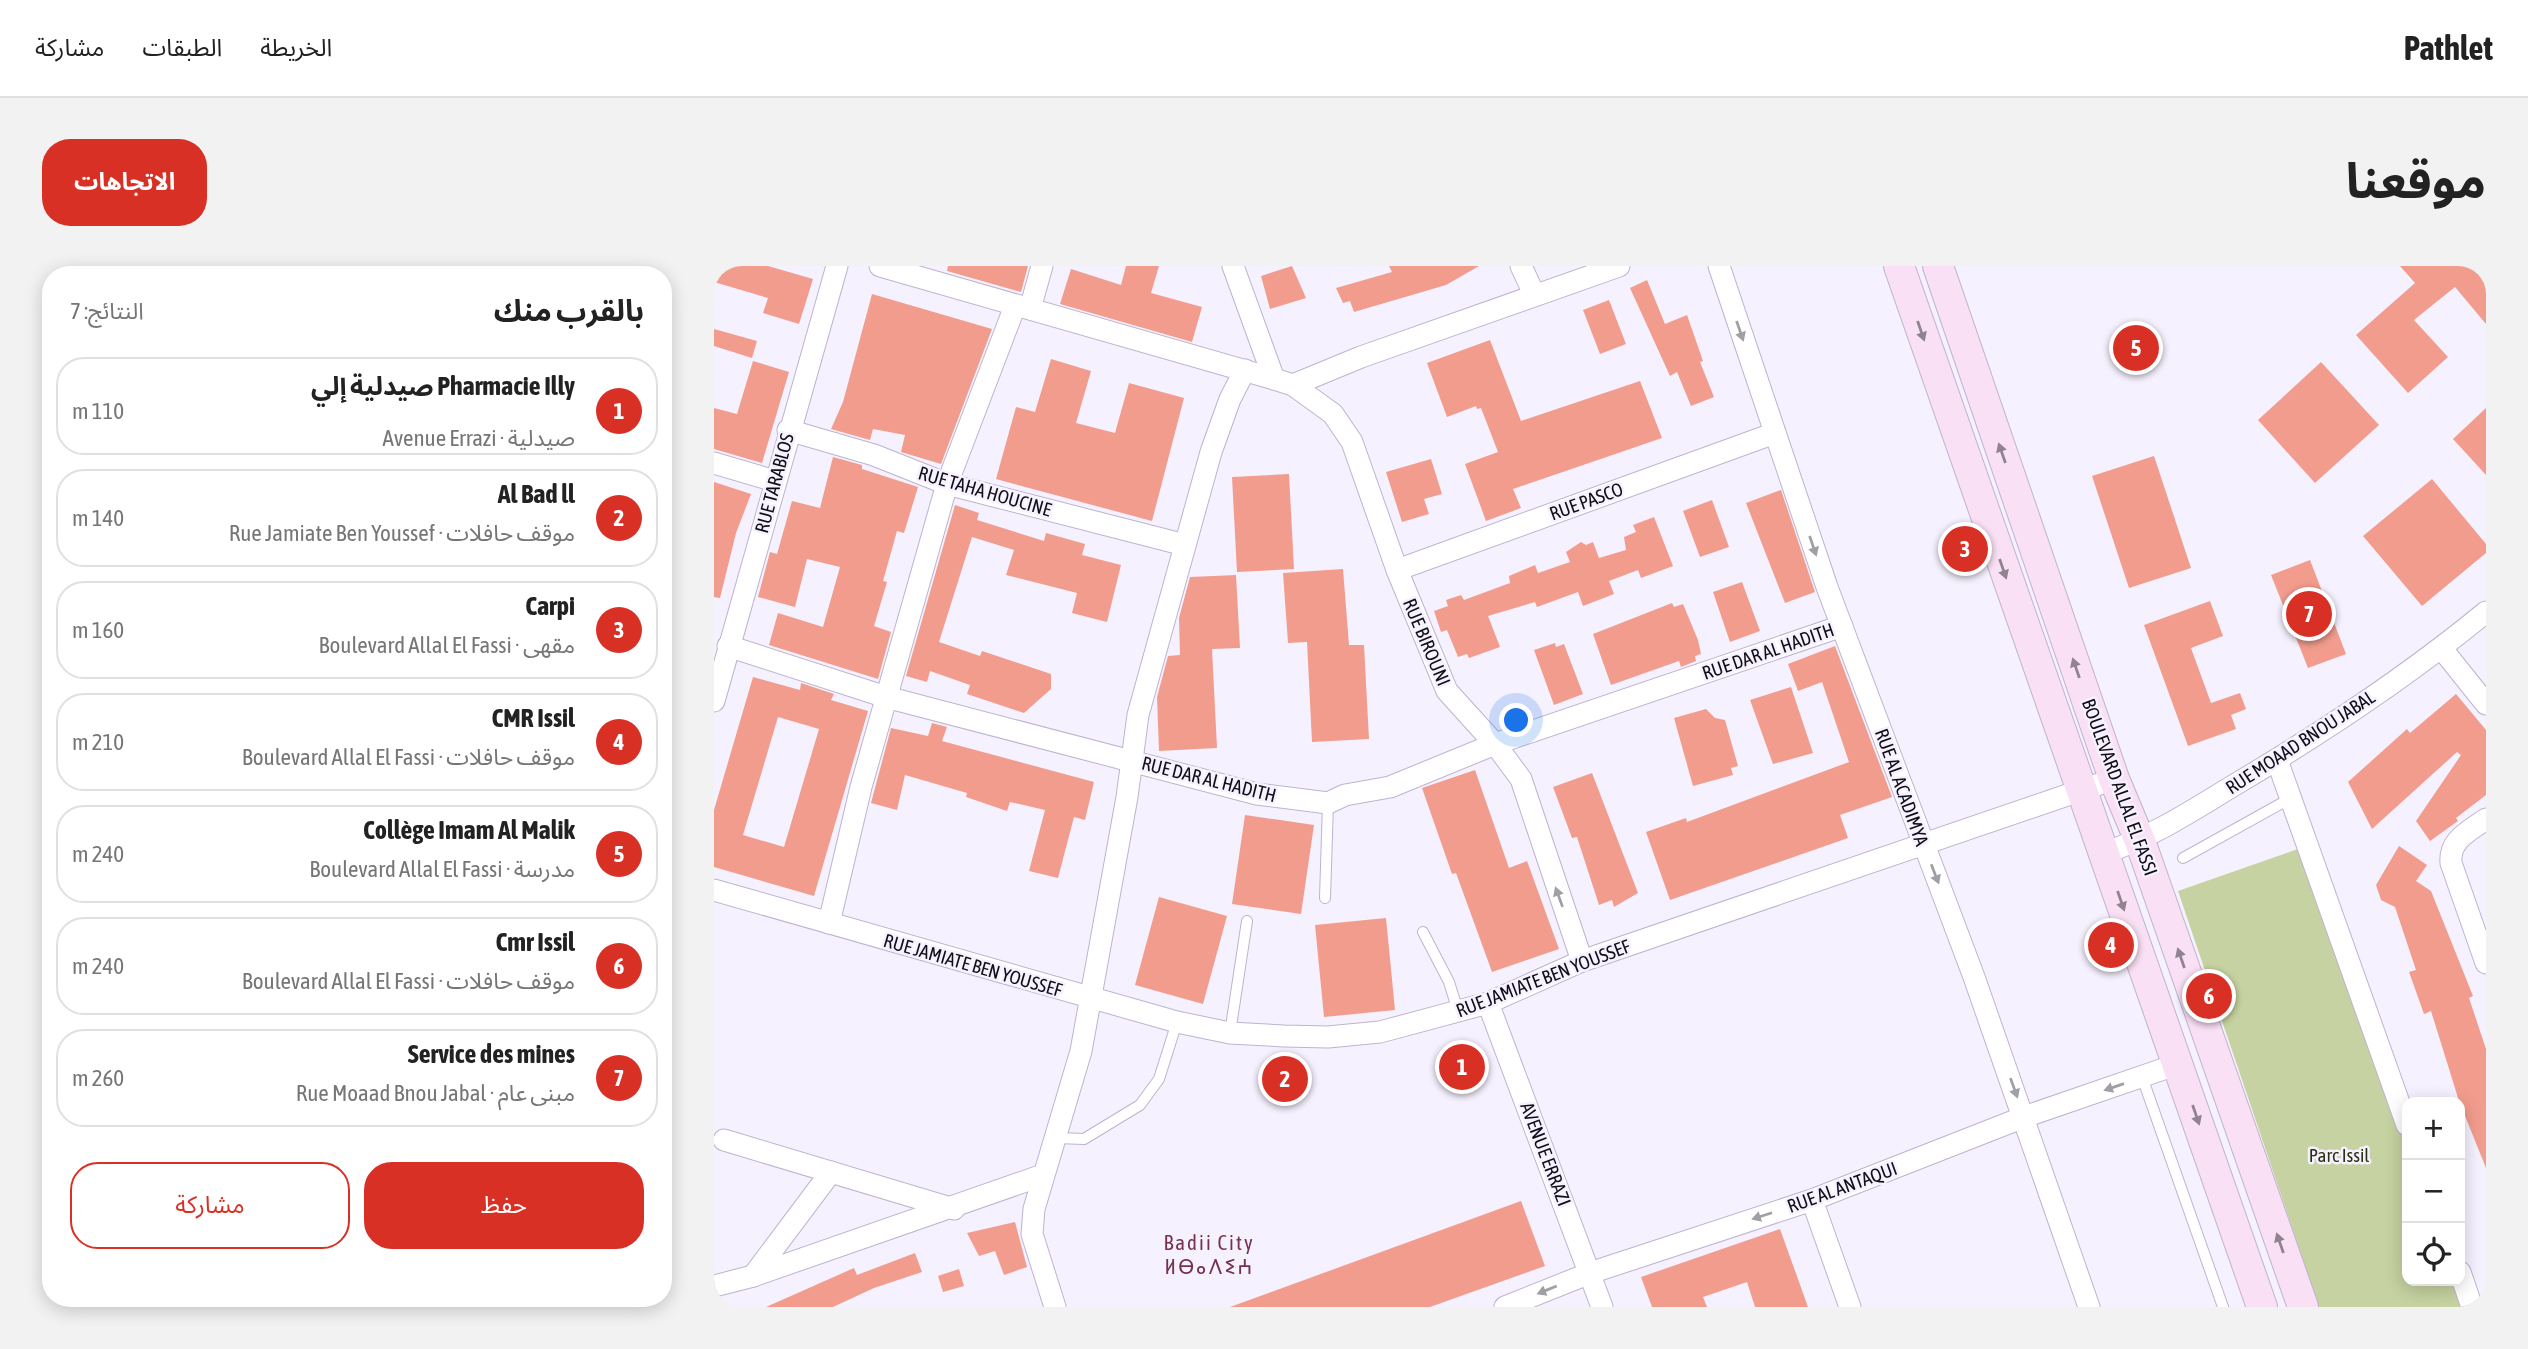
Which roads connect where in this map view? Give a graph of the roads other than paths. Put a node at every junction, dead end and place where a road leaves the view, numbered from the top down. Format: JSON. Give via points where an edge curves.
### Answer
{"nodes":[{"id":1,"x":837,"y":266,"type":"edge"},
{"id":2,"x":880,"y":266,"type":"edge"},
{"id":3,"x":1042,"y":266,"type":"edge"},
{"id":4,"x":1233,"y":266,"type":"edge"},
{"id":5,"x":1521,"y":266,"type":"edge"},
{"id":6,"x":1619,"y":266,"type":"edge"},
{"id":7,"x":1718,"y":266,"type":"edge"},
{"id":8,"x":1899,"y":266,"type":"edge"},
{"id":9,"x":1938,"y":266,"type":"edge"},
{"id":10,"x":1534,"y":294,"type":"junction"},
{"id":11,"x":1022,"y":307,"type":"junction"},
{"id":12,"x":1245,"y":370,"type":"junction"},
{"id":13,"x":1283,"y":382,"type":"junction"},
{"id":14,"x":788,"y":430,"type":"junction"},
{"id":15,"x":1775,"y":433,"type":"junction"},
{"id":16,"x":714,"y":463,"type":"edge"},
{"id":17,"x":775,"y":481,"type":"junction"},
{"id":18,"x":947,"y":484,"type":"junction"},
{"id":19,"x":1185,"y":545,"type":"junction"},
{"id":20,"x":1397,"y":570,"type":"junction"},
{"id":21,"x":2486,"y":612,"type":"edge"},
{"id":22,"x":1842,"y":626,"type":"junction"},
{"id":23,"x":729,"y":646,"type":"junction"},
{"id":24,"x":2442,"y":649,"type":"junction"},
{"id":25,"x":886,"y":697,"type":"junction"},
{"id":26,"x":714,"y":698,"type":"edge"},
{"id":27,"x":2486,"y":704,"type":"edge"},
{"id":28,"x":1495,"y":744,"type":"junction"},
{"id":29,"x":1133,"y":760,"type":"junction"},
{"id":30,"x":2277,"y":760,"type":"junction"},
{"id":31,"x":2115,"y":779,"type":"junction"},
{"id":32,"x":2080,"y":791,"type":"junction"},
{"id":33,"x":2291,"y":799,"type":"junction"},
{"id":34,"x":1328,"y":803,"type":"junction"},
{"id":35,"x":2486,"y":820,"type":"edge"},
{"id":36,"x":2140,"y":841,"type":"junction"},
{"id":37,"x":1924,"y":845,"type":"junction"},
{"id":38,"x":2104,"y":853,"type":"junction"},
{"id":39,"x":2183,"y":858,"type":"dead end"},
{"id":40,"x":714,"y":890,"type":"edge"},
{"id":41,"x":1325,"y":898,"type":"dead end"},
{"id":42,"x":1247,"y":921,"type":"dead end"},
{"id":43,"x":829,"y":923,"type":"junction"},
{"id":44,"x":1423,"y":932,"type":"dead end"},
{"id":45,"x":1582,"y":961,"type":"junction"},
{"id":46,"x":2486,"y":962,"type":"edge"},
{"id":47,"x":1091,"y":999,"type":"junction"},
{"id":48,"x":1488,"y":1003,"type":"junction"},
{"id":49,"x":1458,"y":1011,"type":"junction"},
{"id":50,"x":1177,"y":1022,"type":"junction"},
{"id":51,"x":1230,"y":1032,"type":"junction"},
{"id":52,"x":2178,"y":1064,"type":"junction"},
{"id":53,"x":2142,"y":1077,"type":"junction"},
{"id":54,"x":2402,"y":1111,"type":"edge"},
{"id":55,"x":2024,"y":1117,"type":"junction"},
{"id":56,"x":1057,"y":1138,"type":"junction"},
{"id":57,"x":724,"y":1140,"type":"dead end"},
{"id":58,"x":831,"y":1172,"type":"junction"},
{"id":59,"x":1043,"y":1175,"type":"junction"},
{"id":60,"x":1812,"y":1199,"type":"junction"},
{"id":61,"x":954,"y":1209,"type":"junction"},
{"id":62,"x":1590,"y":1273,"type":"junction"},
{"id":63,"x":753,"y":1276,"type":"junction"},
{"id":64,"x":714,"y":1286,"type":"edge"},
{"id":65,"x":1055,"y":1307,"type":"edge"},
{"id":66,"x":1505,"y":1307,"type":"edge"},
{"id":67,"x":1602,"y":1307,"type":"edge"},
{"id":68,"x":1850,"y":1307,"type":"edge"},
{"id":69,"x":2089,"y":1307,"type":"edge"},
{"id":70,"x":2223,"y":1307,"type":"edge"},
{"id":71,"x":2262,"y":1307,"type":"edge"},
{"id":72,"x":2303,"y":1307,"type":"edge"}],
"edges":[{"from":1,"to":14,"type":"street","name":"RUE TARABLOS"},
{"from":2,"to":11,"type":"street","name":"RUE BIROUNI"},
{"from":3,"to":11,"type":"street"},
{"from":4,"to":13,"type":"street"},
{"from":5,"to":10,"type":"street"},
{"from":6,"to":10,"type":"street"},
{"from":7,"to":15,"type":"street","name":"RUE AL ACADIMYA","one_way":true},
{"from":8,"to":32,"type":"main road","name":"BOULEVARD ALLAL EL FASSI","one_way":true},
{"from":31,"to":9,"type":"main road","name":"BOULEVARD ALLAL EL FASSI","one_way":true},
{"from":10,"to":13,"type":"street"},
{"from":11,"to":12,"type":"street","name":"RUE BIROUNI"},
{"from":11,"to":18,"type":"street"},
{"from":12,"to":13,"type":"street","name":"RUE BIROUNI"},
{"from":12,"to":19,"type":"street","via":[[1214,442]]},
{"from":13,"to":20,"type":"street","name":"RUE BIROUNI","via":[[1333,414],[1352,442]]},
{"from":14,"to":17,"type":"street","name":"RUE TARABLOS"},
{"from":14,"to":18,"type":"street","name":"RUE TAHA HOUCINE"},
{"from":15,"to":20,"type":"street","name":"RUE PASCO"},
{"from":15,"to":22,"type":"street","name":"RUE AL ACADIMYA","one_way":true},
{"from":16,"to":17,"type":"street"},
{"from":17,"to":23,"type":"street","name":"RUE TARABLOS"},
{"from":18,"to":19,"type":"street","name":"RUE TAHA HOUCINE"},
{"from":18,"to":25,"type":"street"},
{"from":19,"to":29,"type":"street","via":[[1138,715]]},
{"from":20,"to":28,"type":"street","name":"RUE BIROUNI","via":[[1447,691]]},
{"from":21,"to":24,"type":"street","name":"RUE MOAAD BNOU JABAL"},
{"from":22,"to":28,"type":"street","name":"RUE DAR AL HADITH"},
{"from":22,"to":37,"type":"street","name":"RUE AL ACADIMYA"},
{"from":23,"to":25,"type":"street","name":"RUE DAR AL HADITH"},
{"from":23,"to":26,"type":"street","name":"RUE TARABLOS"},
{"from":24,"to":27,"type":"street"},
{"from":24,"to":30,"type":"street","name":"RUE MOAAD BNOU JABAL"},
{"from":25,"to":29,"type":"street","name":"RUE DAR AL HADITH"},
{"from":25,"to":43,"type":"street"},
{"from":28,"to":34,"type":"street","name":"RUE DAR AL HADITH","via":[[1390,787]]},
{"from":45,"to":28,"type":"street","name":"RUE BIROUNI","one_way":true,"via":[[1521,779]]},
{"from":29,"to":34,"type":"street","name":"RUE DAR AL HADITH","via":[[1257,794]]},
{"from":29,"to":47,"type":"street"},
{"from":30,"to":33,"type":"street"},
{"from":30,"to":36,"type":"street","name":"RUE MOAAD BNOU JABAL"},
{"from":31,"to":32,"type":"street","name":"RUE JAMIATE BEN YOUSSEF"},
{"from":31,"to":36,"type":"main road","name":"BOULEVARD ALLAL EL FASSI"},
{"from":32,"to":37,"type":"street","name":"RUE JAMIATE BEN YOUSSEF"},
{"from":32,"to":38,"type":"main road","name":"BOULEVARD ALLAL EL FASSI"},
{"from":33,"to":39,"type":"lane"},
{"from":33,"to":54,"type":"street"},
{"from":34,"to":41,"type":"lane"},
{"from":35,"to":46,"type":"street","via":[[2450,850]]},
{"from":36,"to":38,"type":"street","name":"RUE MOAAD BNOU JABAL"},
{"from":72,"to":36,"type":"main road","name":"BOULEVARD ALLAL EL FASSI","one_way":true},
{"from":37,"to":45,"type":"street","name":"RUE JAMIATE BEN YOUSSEF"},
{"from":37,"to":55,"type":"street","name":"RUE AL ACADIMYA","one_way":true},
{"from":38,"to":52,"type":"main road","name":"BOULEVARD ALLAL EL FASSI","one_way":true},
{"from":40,"to":43,"type":"street","name":"RUE JAMIATE BEN YOUSSEF"},
{"from":42,"to":51,"type":"lane"},
{"from":43,"to":47,"type":"street","name":"RUE JAMIATE BEN YOUSSEF"},
{"from":44,"to":49,"type":"lane","via":[[1449,982]]},
{"from":45,"to":48,"type":"street","name":"RUE JAMIATE BEN YOUSSEF"},
{"from":47,"to":50,"type":"street","name":"RUE JAMIATE BEN YOUSSEF"},
{"from":47,"to":56,"type":"street"},
{"from":48,"to":49,"type":"street","name":"RUE JAMIATE BEN YOUSSEF"},
{"from":48,"to":62,"type":"street","name":"AVENUE ERRAZI"},
{"from":49,"to":51,"type":"street","name":"RUE JAMIATE BEN YOUSSEF","via":[[1380,1032],[1328,1037]]},
{"from":50,"to":51,"type":"street","name":"RUE JAMIATE BEN YOUSSEF"},
{"from":50,"to":56,"type":"lane","via":[[1159,1079],[1140,1105],[1084,1139]]},
{"from":52,"to":53,"type":"street","name":"RUE AL ANTAQUI"},
{"from":52,"to":71,"type":"main road","name":"BOULEVARD ALLAL EL FASSI","one_way":true},
{"from":53,"to":55,"type":"street","name":"RUE AL ANTAQUI","one_way":true},
{"from":53,"to":70,"type":"lane"},
{"from":55,"to":60,"type":"street","name":"RUE AL ANTAQUI"},
{"from":55,"to":69,"type":"street","name":"RUE AL ACADIMYA"},
{"from":56,"to":59,"type":"street"},
{"from":57,"to":58,"type":"street"},
{"from":58,"to":61,"type":"street"},
{"from":58,"to":63,"type":"street"},
{"from":59,"to":61,"type":"street"},
{"from":59,"to":65,"type":"street","via":[[1032,1234]]},
{"from":60,"to":62,"type":"street","name":"RUE AL ANTAQUI","one_way":true},
{"from":60,"to":68,"type":"street"},
{"from":61,"to":63,"type":"street"},
{"from":62,"to":66,"type":"street","name":"RUE AL ANTAQUI","one_way":true},
{"from":62,"to":67,"type":"street","name":"AVENUE ERRAZI"},
{"from":63,"to":64,"type":"street"}]}
